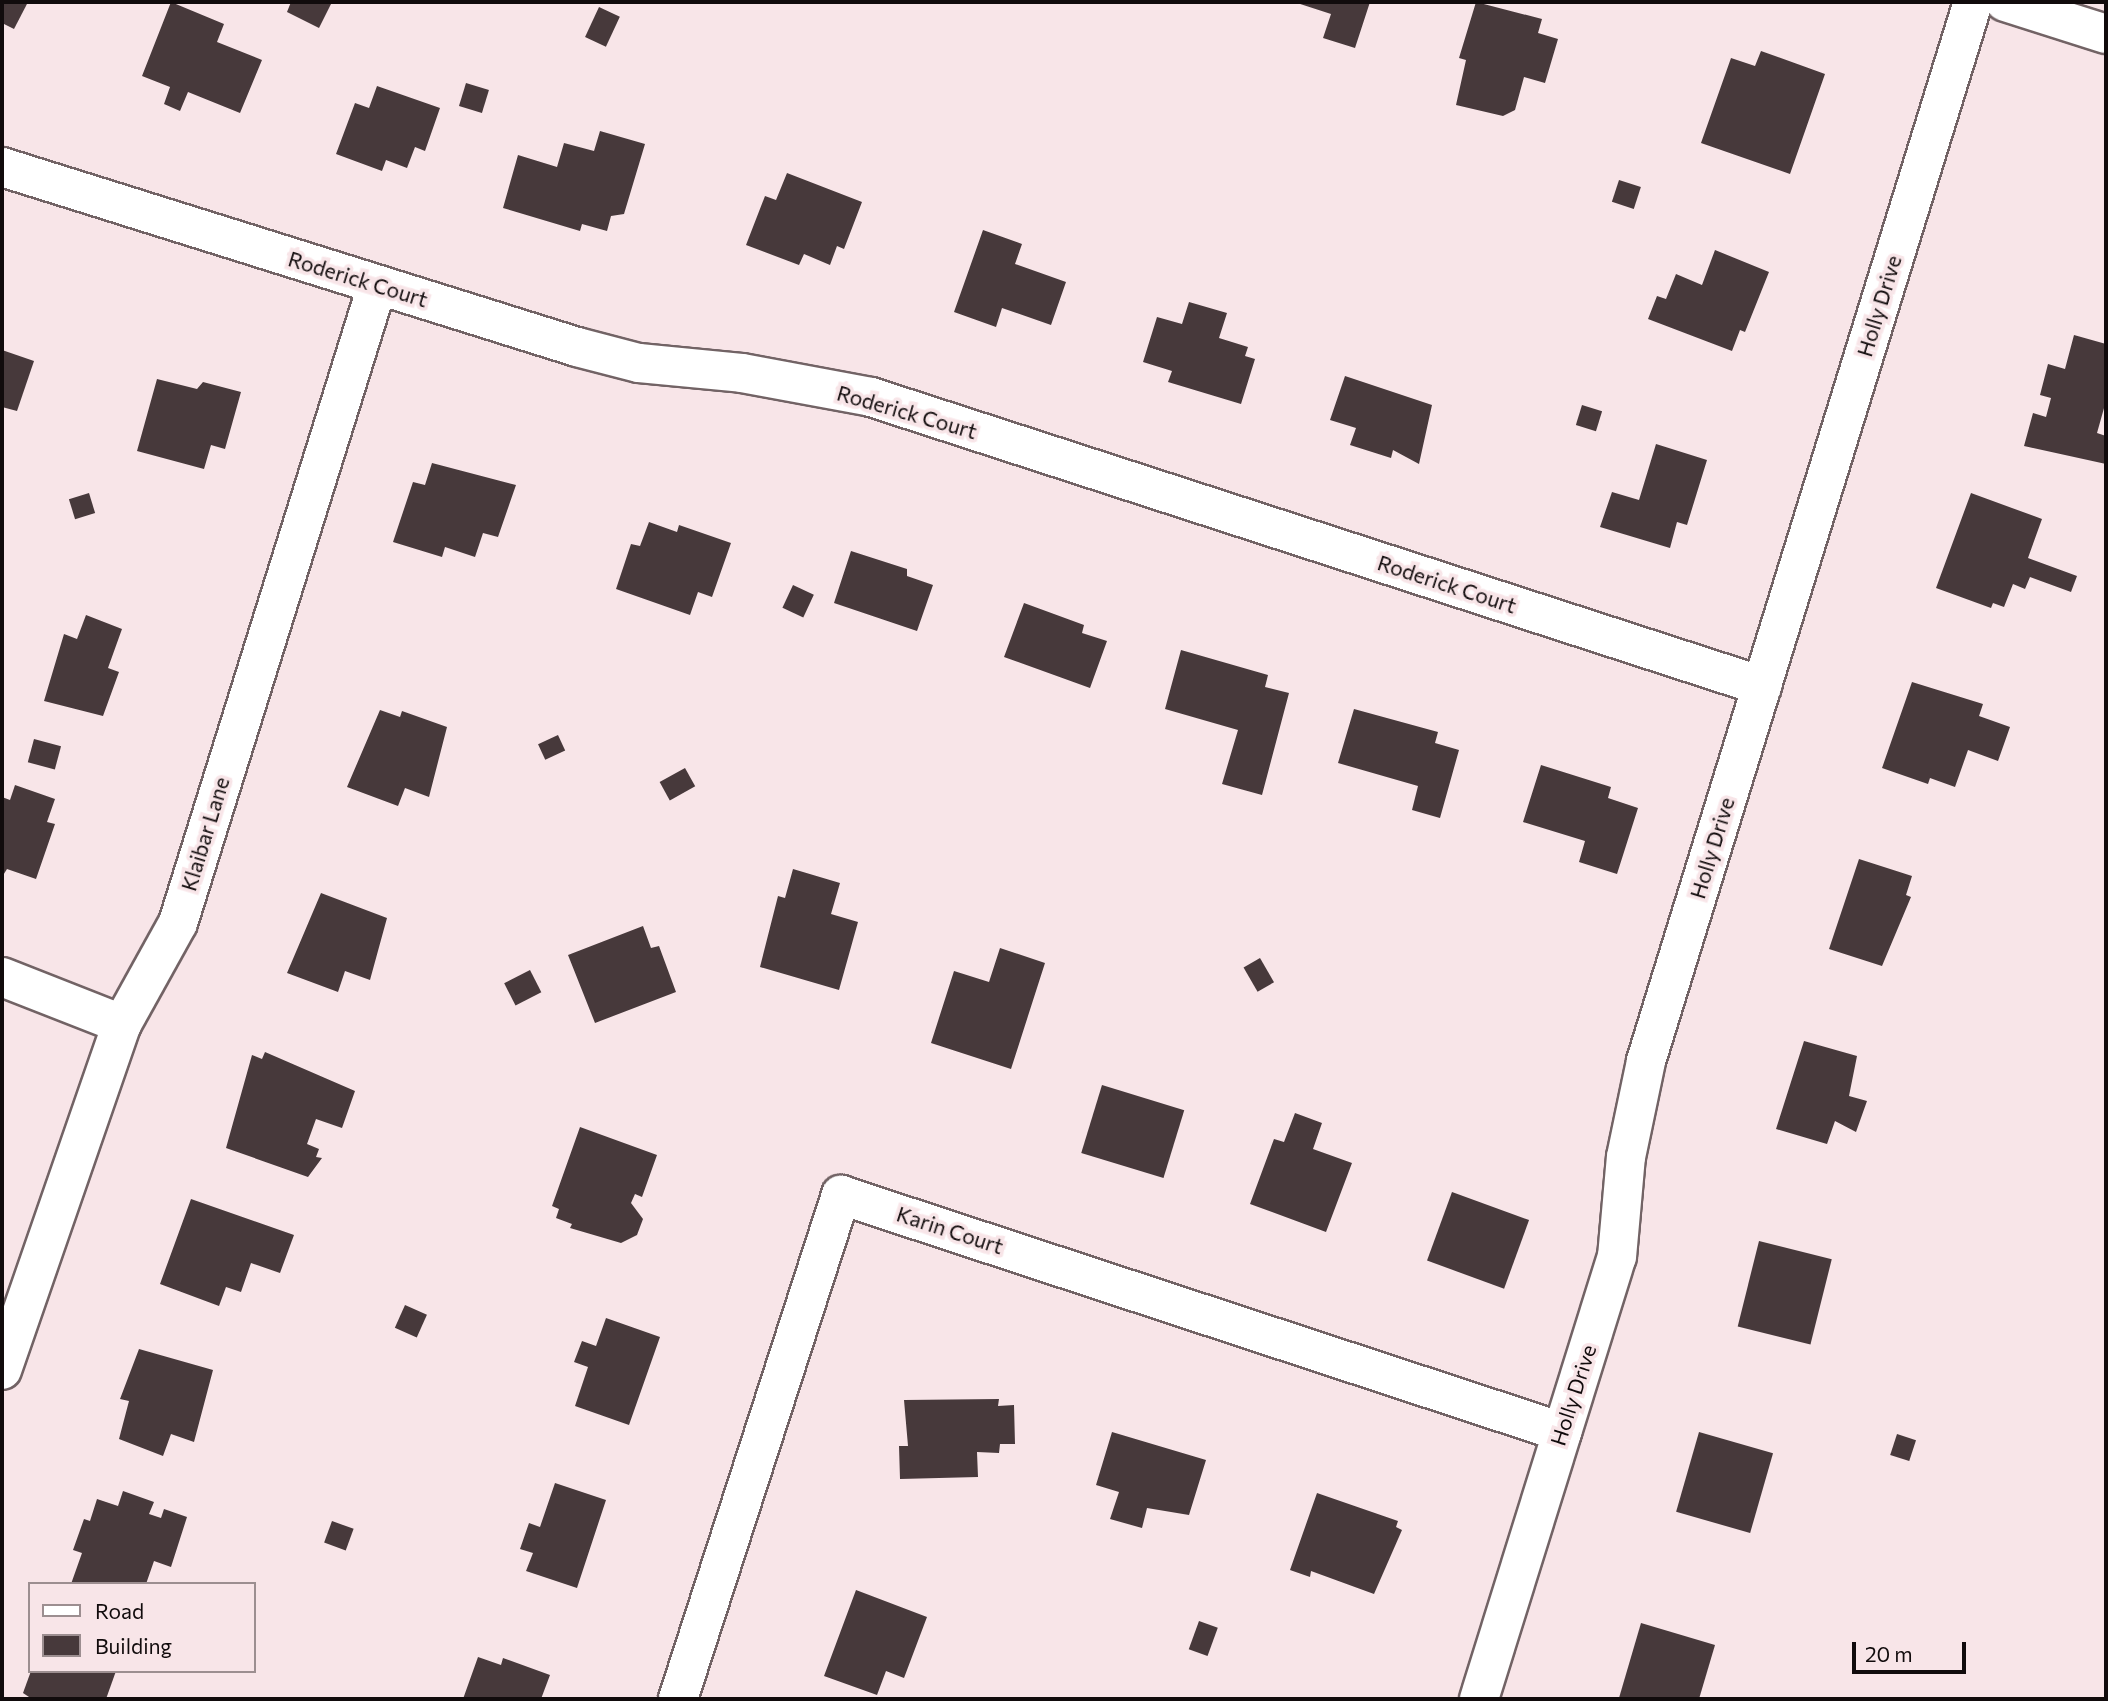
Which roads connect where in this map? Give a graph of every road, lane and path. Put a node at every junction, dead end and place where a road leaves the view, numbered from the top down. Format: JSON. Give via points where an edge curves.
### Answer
{"nodes":[{"id":1,"x":1973,"y":2,"type":"edge"},
{"id":2,"x":2005,"y":2,"type":"edge"},
{"id":3,"x":2106,"y":34,"type":"edge"},
{"id":4,"x":2,"y":167,"type":"edge"},
{"id":5,"x":377,"y":286,"type":"junction"},
{"id":6,"x":1762,"y":686,"type":"junction"},
{"id":7,"x":2,"y":977,"type":"edge"},
{"id":8,"x":122,"y":1024,"type":"junction"},
{"id":9,"x":2,"y":1370,"type":"edge"},
{"id":10,"x":1562,"y":1432,"type":"junction"},
{"id":11,"x":678,"y":1699,"type":"edge"},
{"id":12,"x":1479,"y":1699,"type":"edge"}],
"edges":[{"from":1,"to":6,"type":"street","name":"Holly Drive"},
{"from":2,"to":3,"type":"street"},
{"from":4,"to":5,"type":"street","name":"Roderick Court"},
{"from":5,"to":6,"type":"street","name":"Roderick Court","via":[[639,363],[742,373],[871,397]]},
{"from":5,"to":8,"type":"street","name":"Klaibar Lane","via":[[178,923]]},
{"from":6,"to":10,"type":"street","name":"Holly Drive","via":[[1646,1061],[1626,1157],[1617,1256]]},
{"from":7,"to":8,"type":"street"},
{"from":8,"to":9,"type":"street","name":"Klaibar Lane"},
{"from":10,"to":11,"type":"street","name":"Karin Court","via":[[841,1195]]},
{"from":10,"to":12,"type":"street","name":"Holly Drive"}]}
